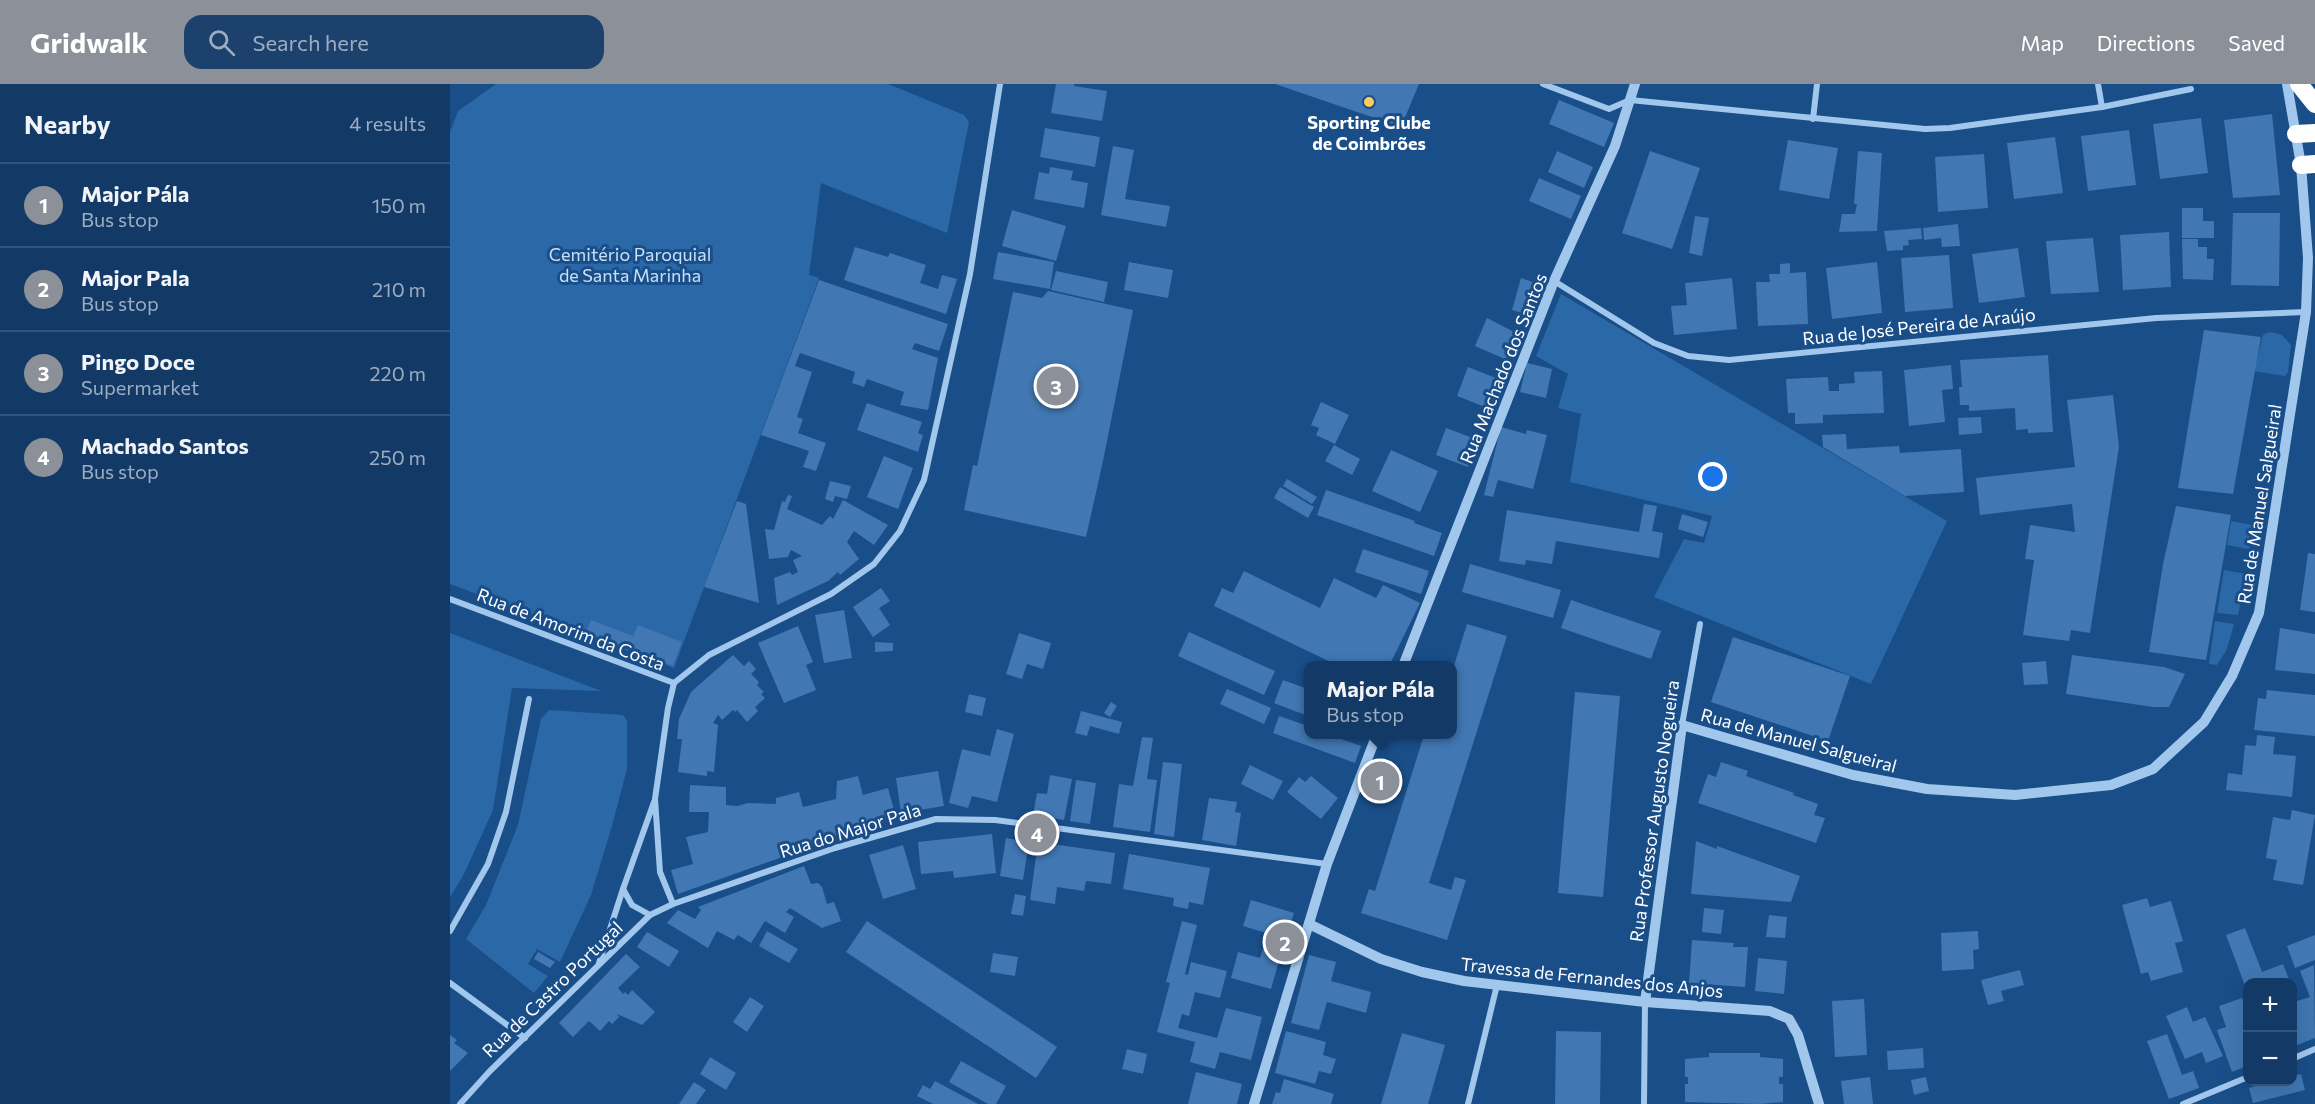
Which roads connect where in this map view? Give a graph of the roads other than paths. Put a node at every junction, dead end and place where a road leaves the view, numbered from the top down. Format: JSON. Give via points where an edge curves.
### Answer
{"nodes":[{"id":1,"x":1000,"y":84,"type":"edge"},
{"id":2,"x":1543,"y":84,"type":"edge"},
{"id":3,"x":1635,"y":84,"type":"edge"},
{"id":4,"x":1817,"y":84,"type":"edge"},
{"id":5,"x":2098,"y":84,"type":"edge"},
{"id":6,"x":2291,"y":85,"type":"edge"},
{"id":7,"x":2191,"y":89,"type":"dead end"},
{"id":8,"x":1630,"y":100,"type":"junction"},
{"id":9,"x":2315,"y":104,"type":"edge"},
{"id":10,"x":2102,"y":107,"type":"junction"},
{"id":11,"x":1813,"y":119,"type":"junction"},
{"id":12,"x":2315,"y":133,"type":"edge"},
{"id":13,"x":2296,"y":134,"type":"junction"},
{"id":14,"x":2308,"y":165,"type":"edge"},
{"id":15,"x":1554,"y":281,"type":"junction"},
{"id":16,"x":2306,"y":312,"type":"junction"},
{"id":17,"x":450,"y":599,"type":"edge"},
{"id":18,"x":1700,"y":624,"type":"dead end"},
{"id":19,"x":1405,"y":661,"type":"edge"},
{"id":20,"x":674,"y":683,"type":"junction"},
{"id":21,"x":530,"y":699,"type":"dead end"},
{"id":22,"x":1682,"y":725,"type":"junction"},
{"id":23,"x":1375,"y":739,"type":"edge"},
{"id":24,"x":656,"y":799,"type":"junction"},
{"id":25,"x":1327,"y":864,"type":"junction"},
{"id":26,"x":622,"y":889,"type":"junction"},
{"id":27,"x":673,"y":904,"type":"junction"},
{"id":28,"x":650,"y":915,"type":"junction"},
{"id":29,"x":1309,"y":924,"type":"junction"},
{"id":30,"x":450,"y":931,"type":"edge"},
{"id":31,"x":599,"y":963,"type":"junction"},
{"id":32,"x":450,"y":983,"type":"edge"},
{"id":33,"x":1497,"y":985,"type":"junction"},
{"id":34,"x":1645,"y":1002,"type":"junction"},
{"id":35,"x":525,"y":1038,"type":"junction"},
{"id":36,"x":2315,"y":1049,"type":"edge"},
{"id":37,"x":2297,"y":1057,"type":"edge"},
{"id":38,"x":2243,"y":1079,"type":"edge"},
{"id":39,"x":460,"y":1104,"type":"edge"},
{"id":40,"x":1254,"y":1104,"type":"edge"},
{"id":41,"x":1468,"y":1104,"type":"edge"},
{"id":42,"x":1644,"y":1104,"type":"edge"},
{"id":43,"x":1819,"y":1104,"type":"edge"},
{"id":44,"x":2183,"y":1104,"type":"edge"}],
"edges":[{"from":1,"to":20,"type":"street","via":[[965,297],[924,480],[900,531],[874,564],[831,594],[709,655]]},
{"from":2,"to":8,"type":"street","via":[[1609,109]]},
{"from":3,"to":8,"type":"street","name":"Rua Machado dos Santos"},
{"from":4,"to":11,"type":"street"},
{"from":5,"to":10,"type":"street"},
{"from":6,"to":9,"type":"highway"},
{"from":6,"to":13,"type":"street","name":"Rua de Manuel Salgueiral"},
{"from":7,"to":10,"type":"street"},
{"from":8,"to":11,"type":"street"},
{"from":8,"to":15,"type":"street","name":"Rua Machado dos Santos","via":[[1615,146]]},
{"from":10,"to":11,"type":"street","via":[[1950,128]]},
{"from":12,"to":13,"type":"highway"},
{"from":13,"to":14,"type":"street","name":"Rua de Manuel Salgueiral"},
{"from":14,"to":16,"type":"street","name":"Rua de Manuel Salgueiral"},
{"from":15,"to":16,"type":"street","name":"Rua de José Pereira de Araújo","via":[[1654,343],[1688,356],[1729,360],[2156,318]]},
{"from":15,"to":19,"type":"street","name":"Rua Machado dos Santos"},
{"from":16,"to":22,"type":"street","name":"Rua de Manuel Salgueiral","via":[[2259,613],[2232,676],[2205,723],[2153,769],[2110,785],[2014,795],[1927,789],[1853,776]]},
{"from":17,"to":20,"type":"street","name":"Rua de Amorim da Costa"},
{"from":18,"to":22,"type":"street","name":"Rua Professor Augusto Nogueira"},
{"from":20,"to":24,"type":"street","name":"Rua de Amorim da Costa"},
{"from":21,"to":30,"type":"street","via":[[506,812],[492,853]]},
{"from":22,"to":34,"type":"street","name":"Rua Professor Augusto Nogueira"},
{"from":23,"to":25,"type":"street"},
{"from":24,"to":26,"type":"street","name":"Rua de Amorim da Costa"},
{"from":24,"to":27,"type":"street","name":"Rua de Amorim da Costa","via":[[660,872]]},
{"from":25,"to":27,"type":"street","name":"Rua do Major Pala","via":[[994,820],[936,819],[835,848]]},
{"from":25,"to":29,"type":"street"},
{"from":26,"to":28,"type":"street","via":[[632,905]]},
{"from":26,"to":31,"type":"street","name":"Rua de Amorim da Costa"},
{"from":27,"to":28,"type":"street","name":"Rua de Castro Portugal"},
{"from":28,"to":31,"type":"street","name":"Rua de Castro Portugal"},
{"from":29,"to":33,"type":"street","name":"Travessa de Fernandes dos Anjos","via":[[1381,959],[1422,972]]},
{"from":29,"to":40,"type":"street"},
{"from":31,"to":35,"type":"street","name":"Rua de Castro Portugal"},
{"from":32,"to":35,"type":"street"},
{"from":33,"to":34,"type":"street","name":"Travessa de Fernandes dos Anjos"},
{"from":33,"to":41,"type":"street"},
{"from":34,"to":42,"type":"street"},
{"from":34,"to":43,"type":"street","name":"Travessa de Fernandes dos Anjos","via":[[1770,1011],[1789,1019],[1798,1035]]},
{"from":35,"to":39,"type":"street","name":"Rua de Castro Portugal"},
{"from":36,"to":37,"type":"street"},
{"from":38,"to":44,"type":"street"}]}
